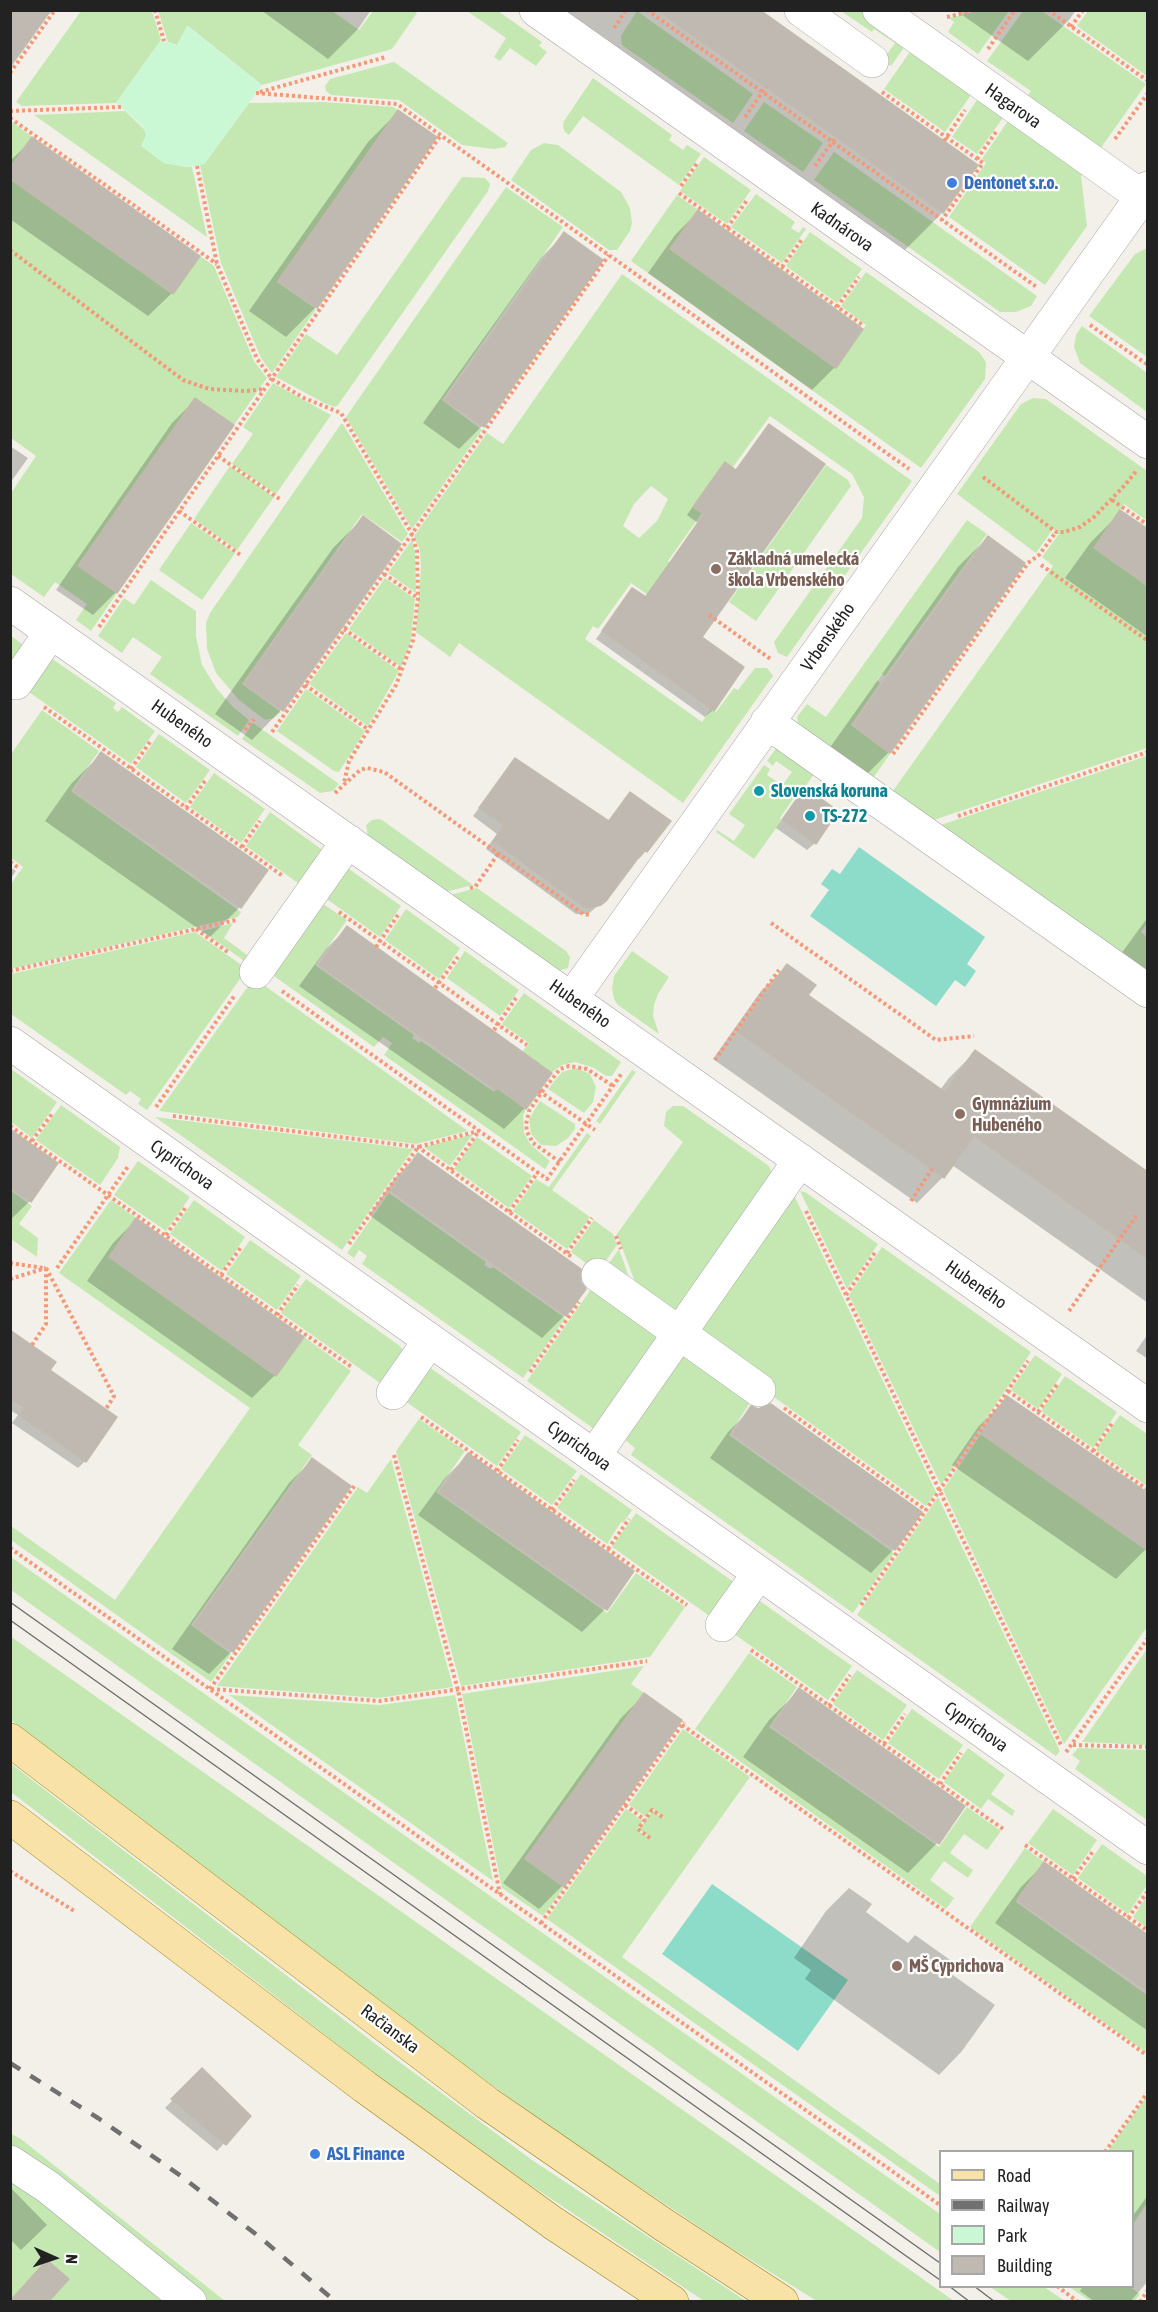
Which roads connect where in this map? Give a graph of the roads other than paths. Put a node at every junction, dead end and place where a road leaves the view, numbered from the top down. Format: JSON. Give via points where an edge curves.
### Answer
{"nodes":[{"id":1,"x":536,"y":10,"type":"edge"},
{"id":2,"x":801,"y":10,"type":"edge"},
{"id":3,"x":879,"y":10,"type":"edge"},
{"id":4,"x":876,"y":75,"type":"road end"},
{"id":5,"x":1145,"y":195,"type":"edge"},
{"id":6,"x":1027,"y":358,"type":"junction"},
{"id":7,"x":1145,"y":452,"type":"edge"},
{"id":8,"x":10,"y":603,"type":"edge"},
{"id":9,"x":51,"y":632,"type":"junction"},
{"id":10,"x":16,"y":683,"type":"dead end"},
{"id":11,"x":767,"y":722,"type":"junction"},
{"id":12,"x":348,"y":841,"type":"junction"},
{"id":13,"x":254,"y":971,"type":"road end"},
{"id":14,"x":1148,"y":991,"type":"edge"},
{"id":15,"x":572,"y":998,"type":"junction"},
{"id":16,"x":10,"y":1043,"type":"edge"},
{"id":17,"x":794,"y":1168,"type":"junction"},
{"id":18,"x":598,"y":1275,"type":"road end"},
{"id":19,"x":679,"y":1333,"type":"junction"},
{"id":20,"x":430,"y":1340,"type":"junction"},
{"id":21,"x":759,"y":1390,"type":"road end"},
{"id":22,"x":393,"y":1392,"type":"dead end"},
{"id":23,"x":1148,"y":1407,"type":"edge"},
{"id":24,"x":585,"y":1467,"type":"junction"},
{"id":25,"x":759,"y":1573,"type":"junction"},
{"id":26,"x":722,"y":1625,"type":"dead end"},
{"id":27,"x":10,"y":1740,"type":"edge"},
{"id":28,"x":17,"y":1825,"type":"edge"},
{"id":29,"x":1148,"y":1848,"type":"edge"},
{"id":30,"x":10,"y":2162,"type":"edge"},
{"id":31,"x":190,"y":2301,"type":"edge"},
{"id":32,"x":672,"y":2301,"type":"edge"},
{"id":33,"x":782,"y":2301,"type":"edge"}],
"edges":[{"from":1,"to":6,"type":"street","name":"Kadnárova"},
{"from":2,"to":4,"type":"street"},
{"from":3,"to":5,"type":"street","name":"Hagarova"},
{"from":5,"to":6,"type":"street","name":"Vrbenského"},
{"from":6,"to":7,"type":"street","name":"Kadnárova"},
{"from":6,"to":11,"type":"street","name":"Vrbenského"},
{"from":8,"to":9,"type":"street","name":"Hubeného"},
{"from":9,"to":10,"type":"street"},
{"from":9,"to":12,"type":"street","name":"Hubeného"},
{"from":11,"to":14,"type":"street"},
{"from":11,"to":15,"type":"street","name":"Vrbenského"},
{"from":12,"to":13,"type":"street"},
{"from":12,"to":15,"type":"street","name":"Hubeného"},
{"from":15,"to":17,"type":"street","name":"Hubeného","via":[[684,1079]]},
{"from":16,"to":20,"type":"street","name":"Cyprichova"},
{"from":17,"to":19,"type":"street"},
{"from":17,"to":23,"type":"street","name":"Hubeného"},
{"from":18,"to":19,"type":"street"},
{"from":19,"to":21,"type":"street"},
{"from":19,"to":24,"type":"street"},
{"from":20,"to":22,"type":"street"},
{"from":20,"to":24,"type":"street","name":"Cyprichova"},
{"from":24,"to":25,"type":"street","name":"Cyprichova"},
{"from":25,"to":26,"type":"street"},
{"from":25,"to":29,"type":"street","name":"Cyprichova"},
{"from":27,"to":33,"type":"main road","name":"Račianska","via":[[496,2109],[664,2226]]},
{"from":28,"to":32,"type":"main road","via":[[365,2087],[553,2223]]},
{"from":30,"to":31,"type":"street","via":[[48,2187]]}]}
